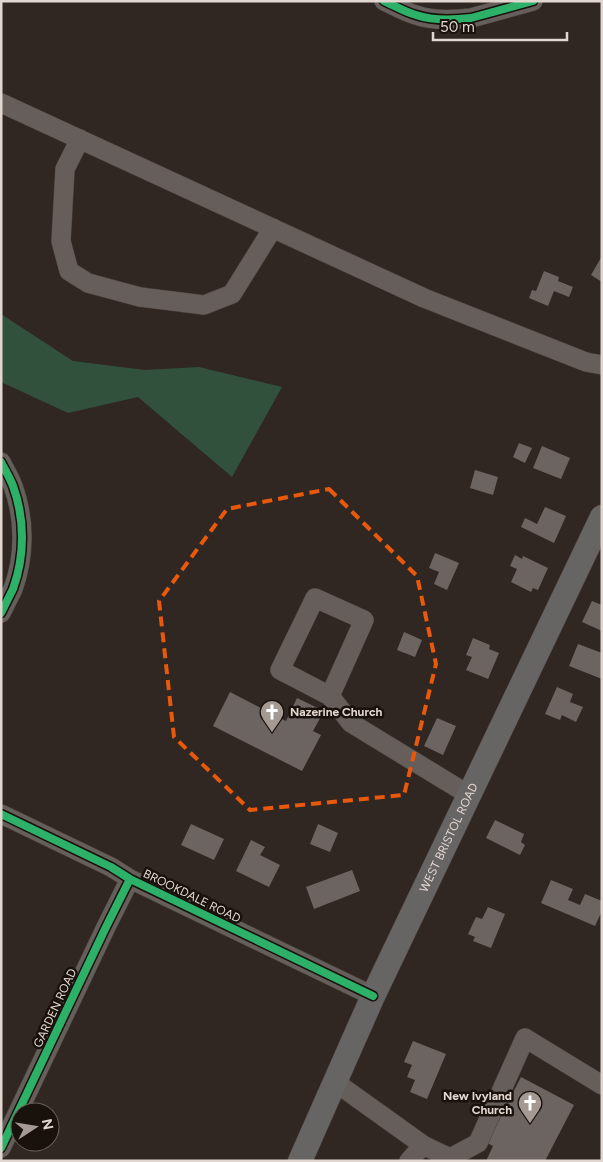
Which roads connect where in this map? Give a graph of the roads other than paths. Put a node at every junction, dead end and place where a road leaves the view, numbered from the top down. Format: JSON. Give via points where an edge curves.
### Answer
{"nodes":[{"id":1,"x":384,"y":1,"type":"edge"},
{"id":2,"x":532,"y":1,"type":"edge"},
{"id":3,"x":1,"y":103,"type":"edge"},
{"id":4,"x":80,"y":139,"type":"junction"},
{"id":5,"x":273,"y":228,"type":"junction"},
{"id":6,"x":602,"y":365,"type":"edge"},
{"id":7,"x":1,"y":462,"type":"edge"},
{"id":8,"x":602,"y":517,"type":"edge"},
{"id":9,"x":1,"y":613,"type":"edge"},
{"id":10,"x":330,"y":696,"type":"junction"},
{"id":11,"x":469,"y":795,"type":"junction"},
{"id":12,"x":1,"y":814,"type":"edge"},
{"id":13,"x":130,"y":879,"type":"junction"},
{"id":14,"x":373,"y":996,"type":"junction"},
{"id":15,"x":335,"y":1082,"type":"junction"},
{"id":16,"x":602,"y":1085,"type":"edge"},
{"id":17,"x":423,"y":1145,"type":"junction"},
{"id":18,"x":1,"y":1148,"type":"edge"},
{"id":19,"x":300,"y":1161,"type":"edge"},
{"id":20,"x":408,"y":1161,"type":"edge"}],
"edges":[{"from":1,"to":2,"type":"street","via":[[434,19],[471,18]]},
{"from":3,"to":4,"type":"street"},
{"from":4,"to":5,"type":"street"},
{"from":4,"to":5,"type":"street","via":[[65,170],[61,241],[69,271],[88,283],[140,297],[204,305],[232,294]]},
{"from":5,"to":6,"type":"street","via":[[424,298],[586,362]]},
{"from":7,"to":9,"type":"street","via":[[13,485],[22,531],[16,578]]},
{"from":8,"to":11,"type":"main road","name":"WEST BRISTOL ROAD"},
{"from":10,"to":10,"type":"street","via":[[364,620],[315,598],[280,670]]},
{"from":10,"to":11,"type":"street","via":[[351,723]]},
{"from":11,"to":14,"type":"main road","name":"WEST BRISTOL ROAD"},
{"from":12,"to":13,"type":"street","name":"BROOKDALE ROAD"},
{"from":13,"to":14,"type":"street","name":"BROOKDALE ROAD"},
{"from":13,"to":18,"type":"street","name":"GARDEN ROAD"},
{"from":14,"to":15,"type":"main road","name":"WEST BRISTOL ROAD"},
{"from":15,"to":17,"type":"street"},
{"from":15,"to":19,"type":"main road","name":"WEST BRISTOL ROAD"},
{"from":16,"to":17,"type":"street","via":[[525,1038],[478,1143],[450,1158]]},
{"from":17,"to":20,"type":"street"}]}
